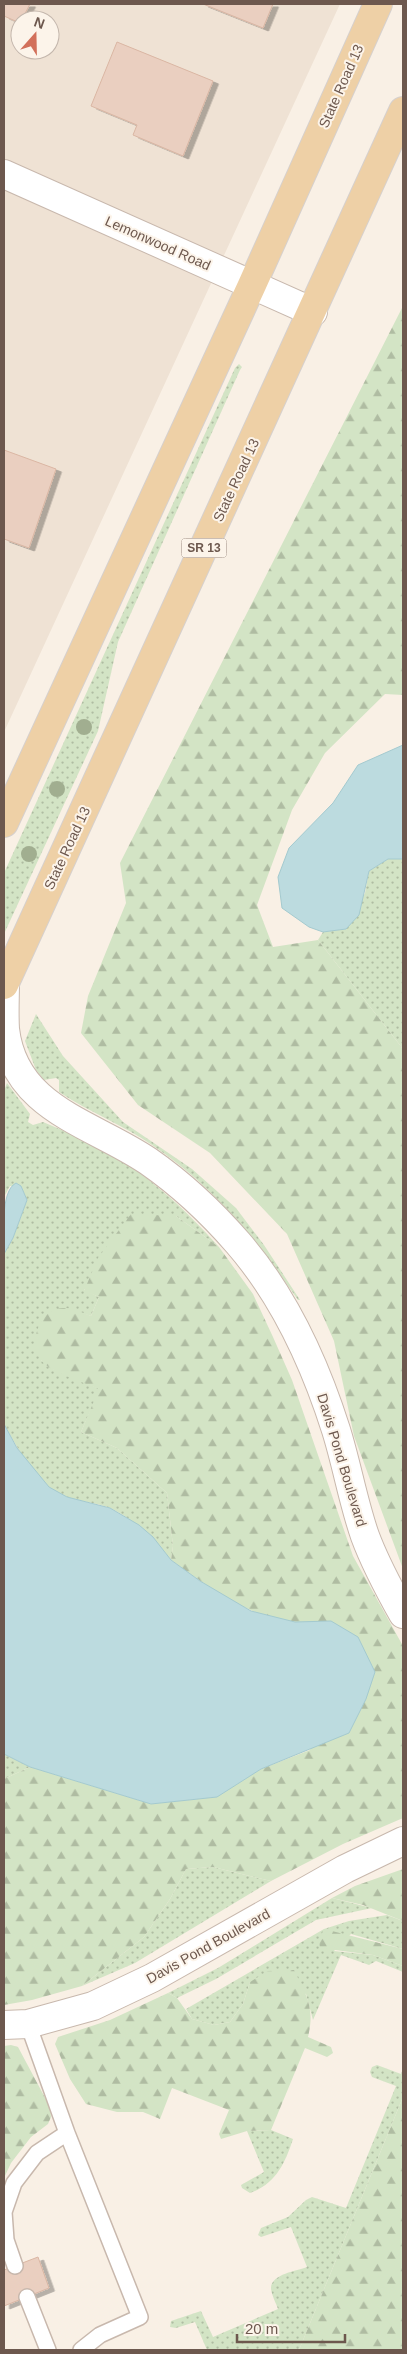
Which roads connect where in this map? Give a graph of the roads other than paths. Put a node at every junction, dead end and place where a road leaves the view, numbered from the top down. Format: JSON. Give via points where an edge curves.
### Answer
{"nodes":[{"id":1,"x":378,"y":4,"type":"edge"},
{"id":2,"x":403,"y":111,"type":"edge"},
{"id":3,"x":4,"y":174,"type":"edge"},
{"id":4,"x":252,"y":285,"type":"junction"},
{"id":5,"x":313,"y":312,"type":"junction"},
{"id":6,"x":4,"y":823,"type":"edge"},
{"id":7,"x":5,"y":983,"type":"edge"},
{"id":8,"x":403,"y":1614,"type":"edge"},
{"id":9,"x":403,"y":1841,"type":"edge"},
{"id":10,"x":16,"y":2025,"type":"edge"},
{"id":11,"x":67,"y":2133,"type":"junction"},
{"id":12,"x":15,"y":2266,"type":"dead end"},
{"id":13,"x":28,"y":2297,"type":"dead end"},
{"id":14,"x":48,"y":2350,"type":"edge"},
{"id":15,"x":81,"y":2350,"type":"edge"}],
"edges":[{"from":1,"to":4,"type":"main road","name":"State Road 13"},
{"from":2,"to":5,"type":"main road","name":"State Road 13","number":"SR 13"},
{"from":3,"to":4,"type":"street","name":"Lemonwood Road"},
{"from":4,"to":5,"type":"street","name":"Lemonwood Road"},
{"from":4,"to":6,"type":"main road","name":"State Road 13"},
{"from":5,"to":7,"type":"main road","name":"State Road 13","number":"SR 13"},
{"from":7,"to":8,"type":"street","name":"Davis Pond Boulevard","via":[[5,1030],[13,1057],[32,1091],[58,1112],[148,1161],[177,1184],[239,1244],[280,1304],[317,1376],[365,1536]]},
{"from":9,"to":10,"type":"street","name":"Davis Pond Boulevard","via":[[345,1868],[152,1978],[93,2006]]},
{"from":10,"to":11,"type":"lane"},
{"from":11,"to":12,"type":"lane","via":[[37,2153],[14,2183],[4,2212],[6,2240]]},
{"from":11,"to":15,"type":"lane","via":[[140,2317],[100,2335]]},
{"from":13,"to":14,"type":"lane"}]}
